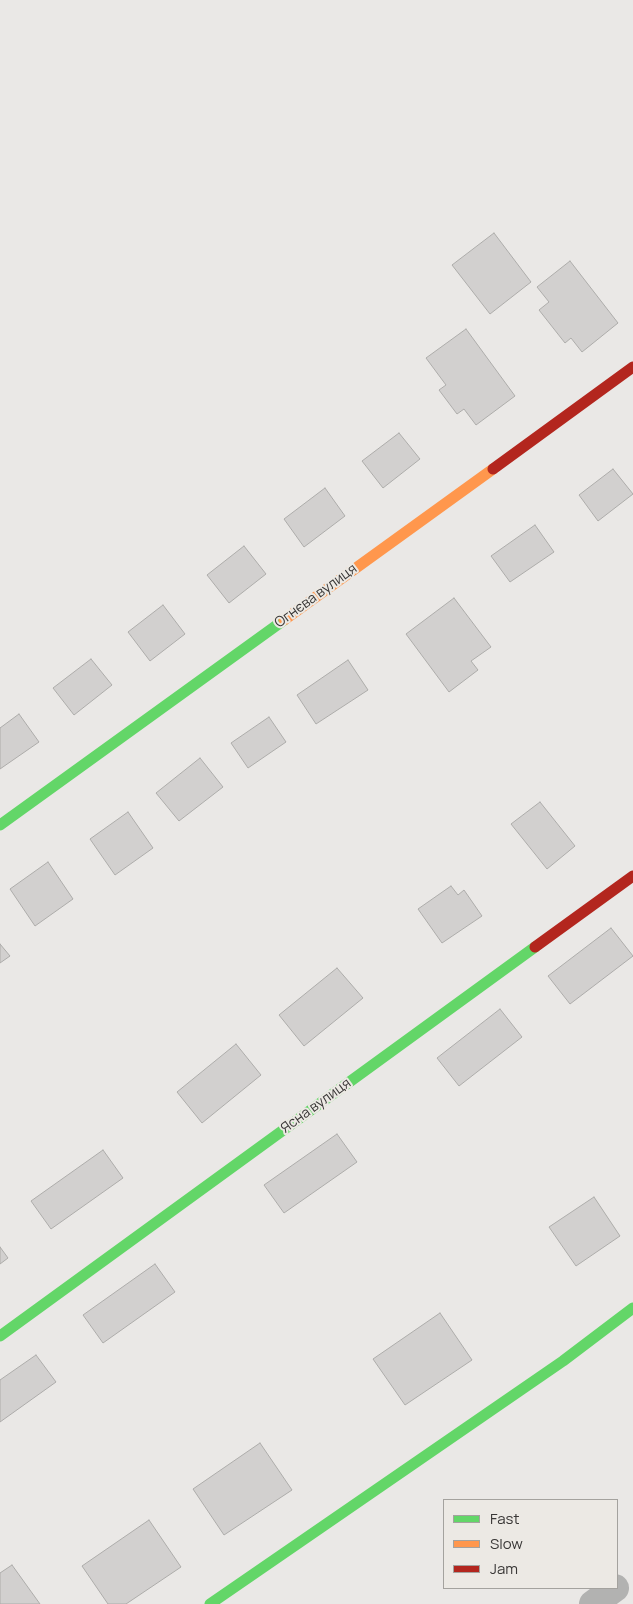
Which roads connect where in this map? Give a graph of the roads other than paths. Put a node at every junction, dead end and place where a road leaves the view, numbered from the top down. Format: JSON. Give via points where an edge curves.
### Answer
{"nodes":[{"id":1,"x":633,"y":367,"type":"edge"},
{"id":2,"x":0,"y":825,"type":"edge"},
{"id":3,"x":633,"y":876,"type":"edge"},
{"id":4,"x":633,"y":1308,"type":"edge"},
{"id":5,"x":0,"y":1336,"type":"edge"},
{"id":6,"x":633,"y":1575,"type":"edge"},
{"id":7,"x":618,"y":1586,"type":"edge"},
{"id":8,"x":613,"y":1589,"type":"edge"},
{"id":9,"x":210,"y":1604,"type":"edge"},
{"id":10,"x":593,"y":1604,"type":"edge"}],
"edges":[{"from":1,"to":2,"type":"street","name":"Огнєва вулиця"},
{"from":3,"to":5,"type":"street","name":"Ясна вулиця"},
{"from":4,"to":9,"type":"street","via":[[563,1362]]},
{"from":6,"to":7,"type":"street"},
{"from":8,"to":10,"type":"street"}]}
